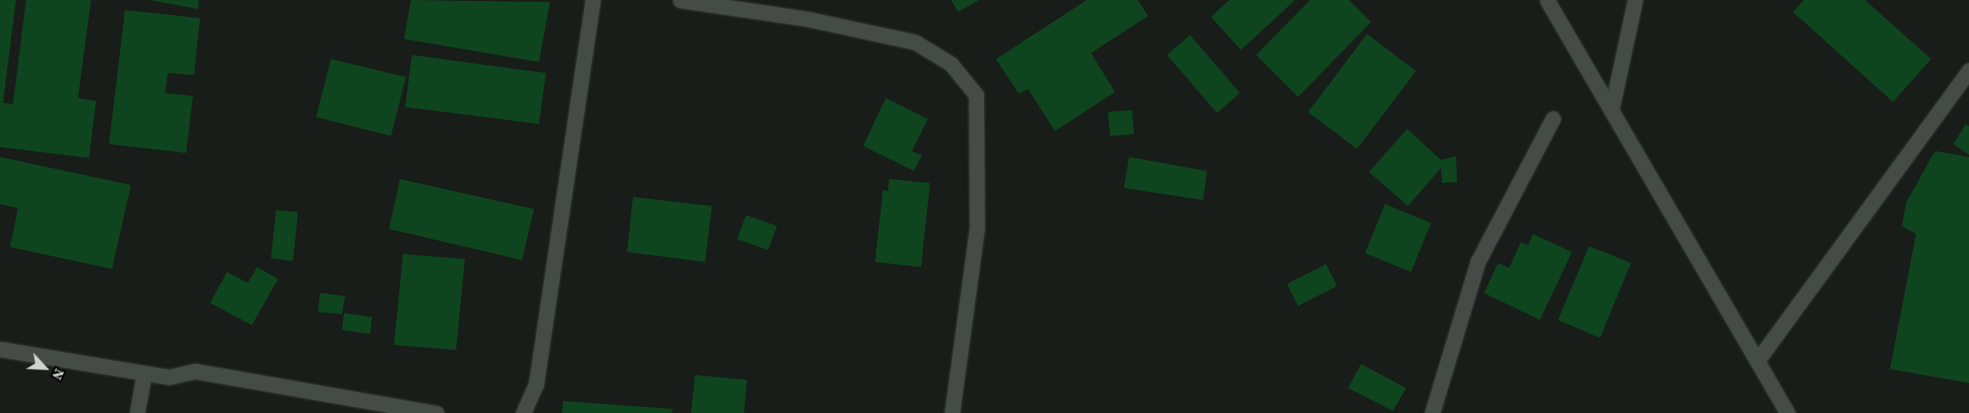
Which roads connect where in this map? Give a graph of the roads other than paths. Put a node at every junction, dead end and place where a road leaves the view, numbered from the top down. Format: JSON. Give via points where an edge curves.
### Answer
{"nodes":[{"id":1,"x":593,"y":0,"type":"edge"},
{"id":2,"x":680,"y":0,"type":"edge"},
{"id":3,"x":1548,"y":0,"type":"edge"},
{"id":4,"x":1636,"y":0,"type":"edge"},
{"id":5,"x":1969,"y":70,"type":"edge"},
{"id":6,"x":1612,"y":107,"type":"junction"},
{"id":7,"x":1553,"y":118,"type":"dead end"},
{"id":8,"x":0,"y":349,"type":"edge"},
{"id":9,"x":1757,"y":361,"type":"junction"},
{"id":10,"x":144,"y":374,"type":"junction"},
{"id":11,"x":137,"y":413,"type":"edge"},
{"id":12,"x":436,"y":413,"type":"edge"},
{"id":13,"x":523,"y":413,"type":"edge"},
{"id":14,"x":952,"y":413,"type":"edge"},
{"id":15,"x":1432,"y":413,"type":"edge"},
{"id":16,"x":1787,"y":413,"type":"edge"}],
"edges":[{"from":1,"to":13,"type":"street","via":[[536,384]]},
{"from":2,"to":14,"type":"street","via":[[808,18],[915,42],[951,64],[976,95],[977,226]]},
{"from":3,"to":6,"type":"street"},
{"from":4,"to":6,"type":"street"},
{"from":5,"to":9,"type":"street"},
{"from":6,"to":9,"type":"street"},
{"from":7,"to":15,"type":"street","via":[[1478,261]]},
{"from":8,"to":10,"type":"street"},
{"from":9,"to":16,"type":"street"},
{"from":10,"to":11,"type":"street"},
{"from":10,"to":12,"type":"street","via":[[168,377],[195,371]]}]}
